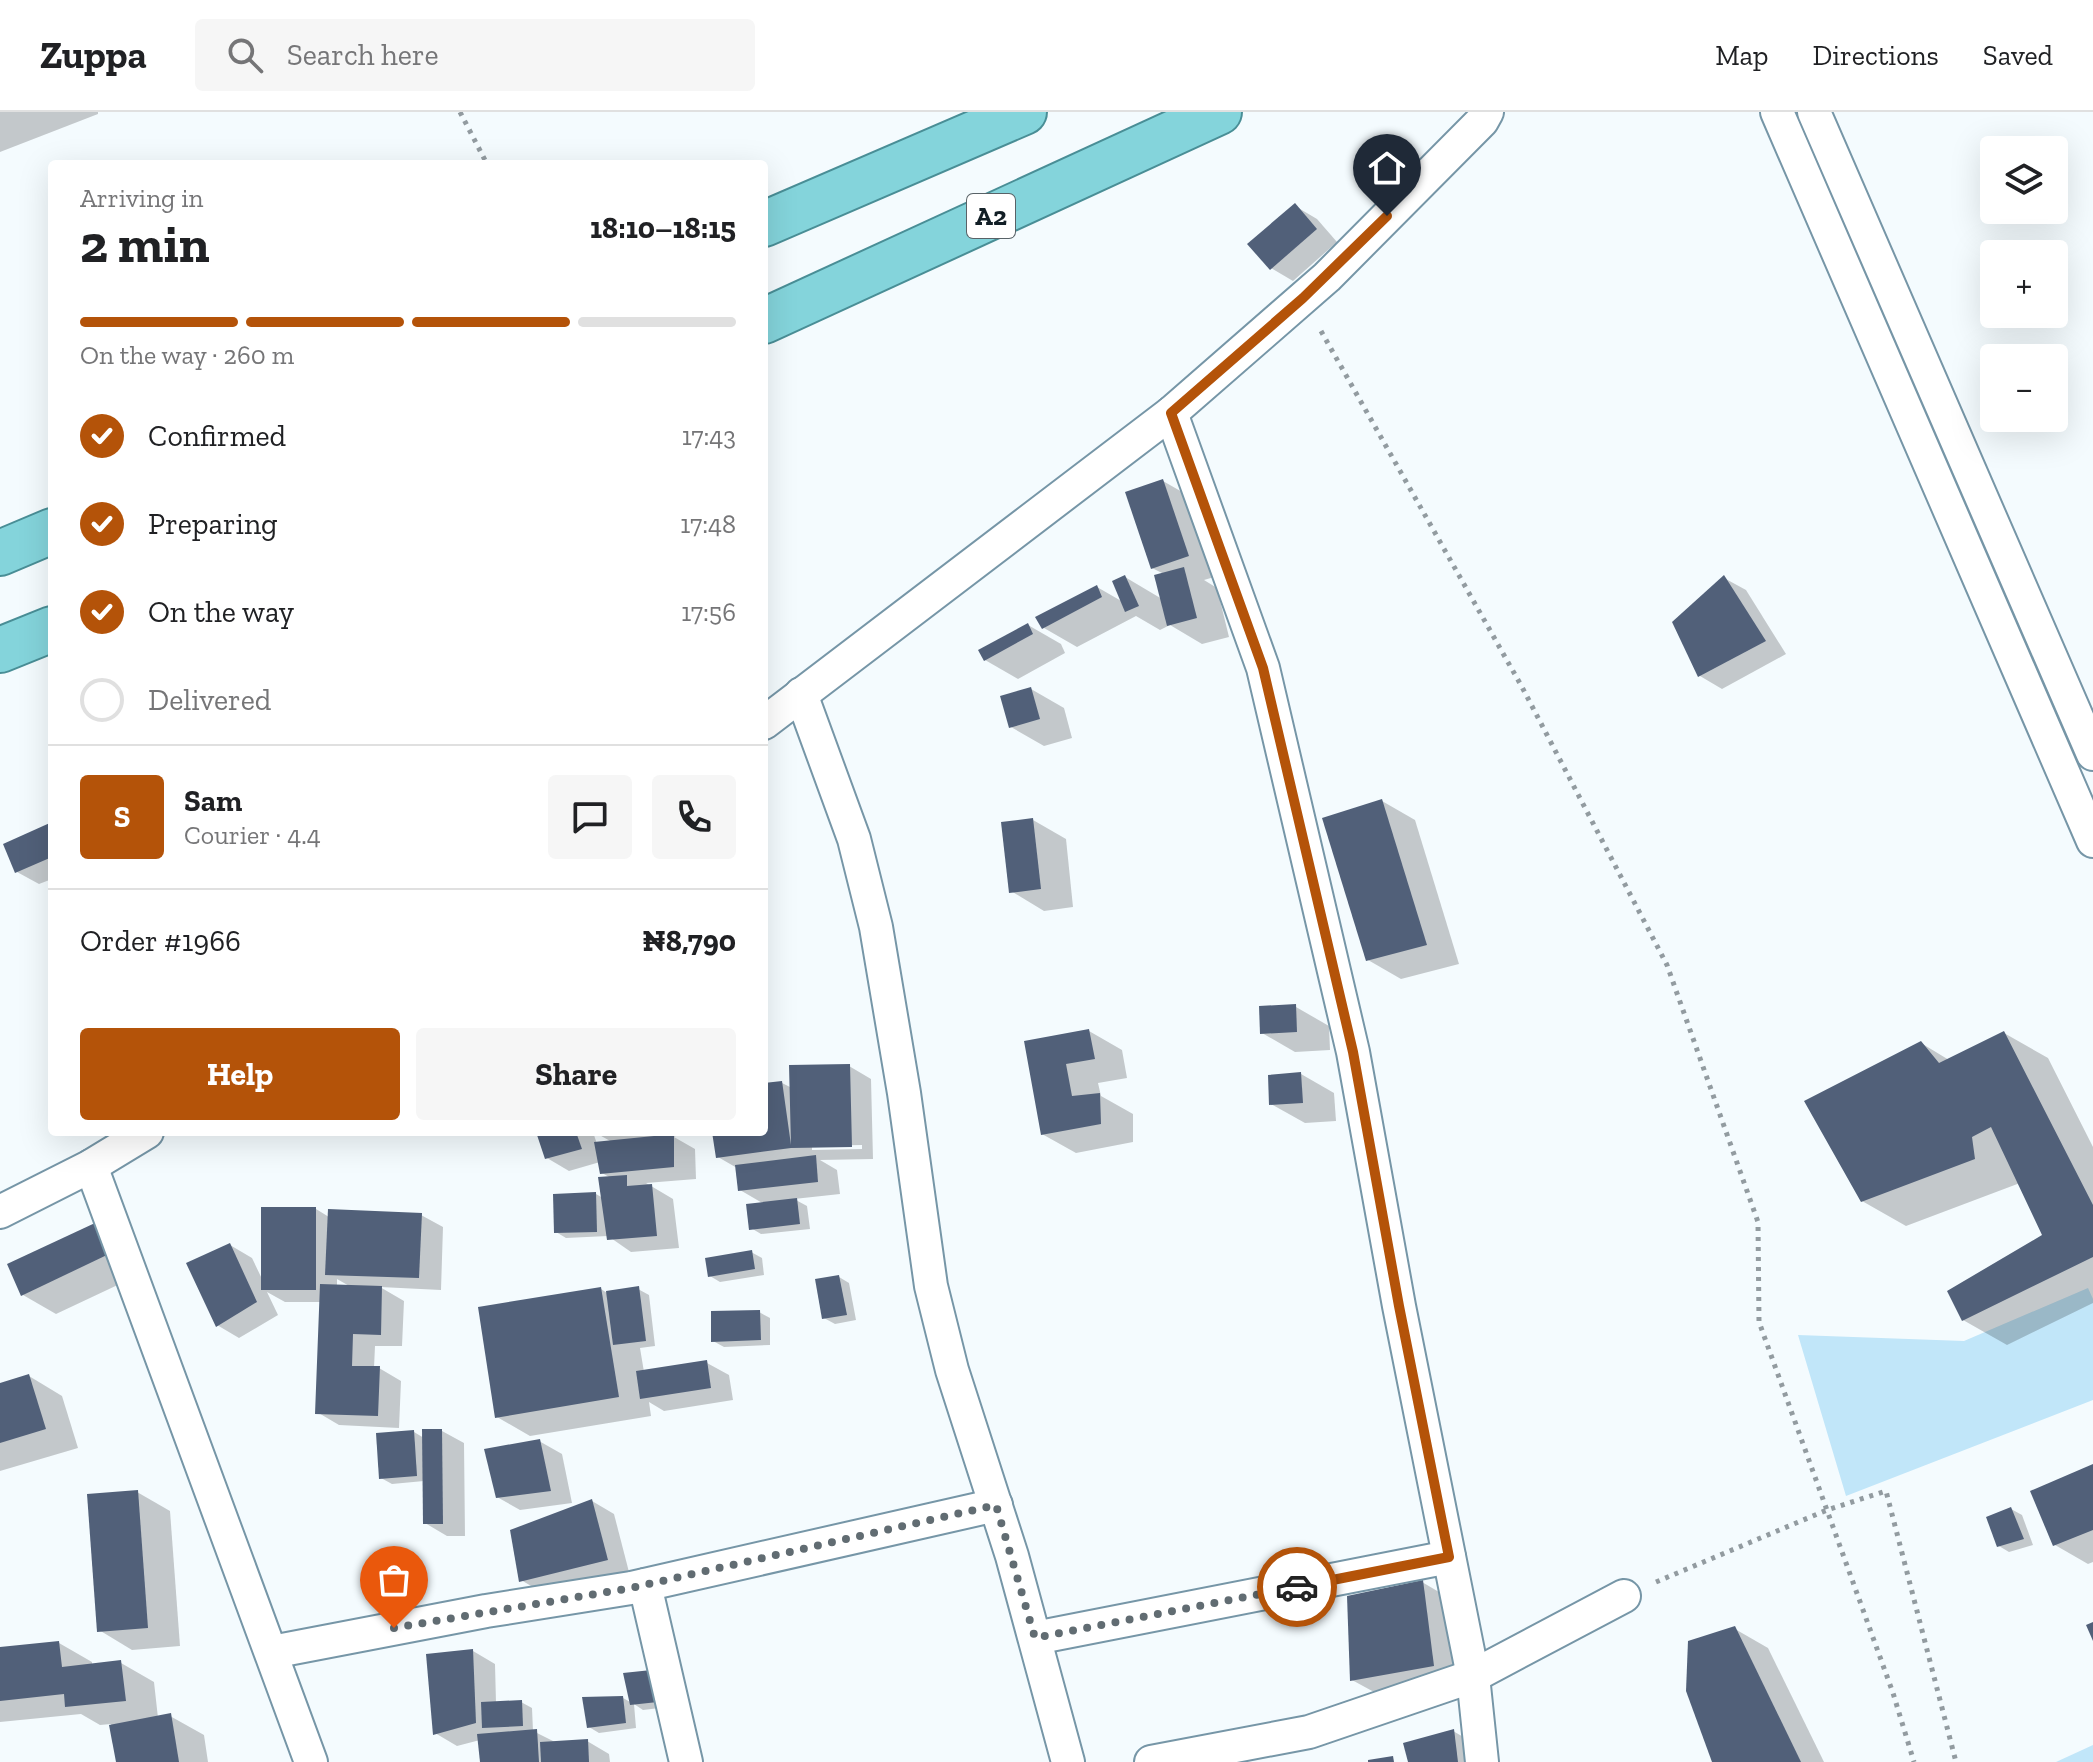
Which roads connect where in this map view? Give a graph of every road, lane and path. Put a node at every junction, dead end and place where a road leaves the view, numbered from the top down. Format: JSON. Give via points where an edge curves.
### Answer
{"nodes":[{"id":1,"x":460,"y":112,"type":"edge"},
{"id":2,"x":1024,"y":112,"type":"edge"},
{"id":3,"x":1219,"y":112,"type":"edge"},
{"id":4,"x":1487,"y":112,"type":"edge"},
{"id":5,"x":1777,"y":112,"type":"edge"},
{"id":6,"x":1814,"y":112,"type":"edge"},
{"id":7,"x":485,"y":160,"type":"edge"},
{"id":8,"x":768,"y":222,"type":"edge"},
{"id":9,"x":1303,"y":298,"type":"junction"},
{"id":10,"x":768,"y":319,"type":"edge"},
{"id":11,"x":1171,"y":413,"type":"junction"},
{"id":12,"x":48,"y":533,"type":"edge"},
{"id":13,"x":0,"y":553,"type":"edge"},
{"id":14,"x":48,"y":631,"type":"edge"},
{"id":15,"x":0,"y":650,"type":"edge"},
{"id":16,"x":801,"y":694,"type":"junction"},
{"id":17,"x":768,"y":720,"type":"edge"},
{"id":18,"x":2093,"y":754,"type":"edge"},
{"id":19,"x":2093,"y":841,"type":"edge"},
{"id":20,"x":140,"y":1136,"type":"edge"},
{"id":21,"x":91,"y":1166,"type":"junction"},
{"id":22,"x":0,"y":1212,"type":"edge"},
{"id":23,"x":996,"y":1505,"type":"junction"},
{"id":24,"x":1827,"y":1510,"type":"junction"},
{"id":25,"x":1449,"y":1557,"type":"junction"},
{"id":26,"x":645,"y":1585,"type":"junction"},
{"id":27,"x":1624,"y":1596,"type":"joint"},
{"id":28,"x":1035,"y":1638,"type":"junction"},
{"id":29,"x":272,"y":1652,"type":"junction"},
{"id":30,"x":1473,"y":1676,"type":"junction"},
{"id":31,"x":311,"y":1762,"type":"edge"},
{"id":32,"x":686,"y":1762,"type":"edge"},
{"id":33,"x":1068,"y":1762,"type":"edge"},
{"id":34,"x":1151,"y":1762,"type":"edge"},
{"id":35,"x":1482,"y":1762,"type":"edge"},
{"id":36,"x":1914,"y":1762,"type":"edge"},
{"id":37,"x":1956,"y":1762,"type":"edge"}],
"edges":[{"from":1,"to":7,"type":"path"},
{"from":2,"to":8,"type":"highway"},
{"from":3,"to":10,"type":"highway","number":"A2"},
{"from":4,"to":9,"type":"street"},
{"from":5,"to":19,"type":"street"},
{"from":6,"to":18,"type":"street"},
{"from":9,"to":11,"type":"street"},
{"from":9,"to":24,"type":"path","via":[[1522,687],[1667,965],[1758,1222],[1759,1322]]},
{"from":11,"to":16,"type":"street"},
{"from":11,"to":25,"type":"street","via":[[1263,668],[1353,1052]]},
{"from":12,"to":13,"type":"highway"},
{"from":14,"to":15,"type":"highway"},
{"from":16,"to":17,"type":"street"},
{"from":16,"to":23,"type":"street","via":[[854,839],[872,912],[931,1286]]},
{"from":20,"to":21,"type":"street"},
{"from":21,"to":22,"type":"street"},
{"from":21,"to":29,"type":"street"},
{"from":23,"to":26,"type":"street"},
{"from":23,"to":28,"type":"street"},
{"from":24,"to":27,"type":"path"},
{"from":24,"to":36,"type":"path"},
{"from":24,"to":37,"type":"path","via":[[1886,1491]]},
{"from":25,"to":28,"type":"street"},
{"from":25,"to":30,"type":"street"},
{"from":26,"to":29,"type":"street"},
{"from":26,"to":32,"type":"street"},
{"from":27,"to":30,"type":"street"},
{"from":28,"to":33,"type":"street"},
{"from":29,"to":31,"type":"street"},
{"from":30,"to":34,"type":"street","via":[[1309,1732]]},
{"from":30,"to":35,"type":"street"}]}
